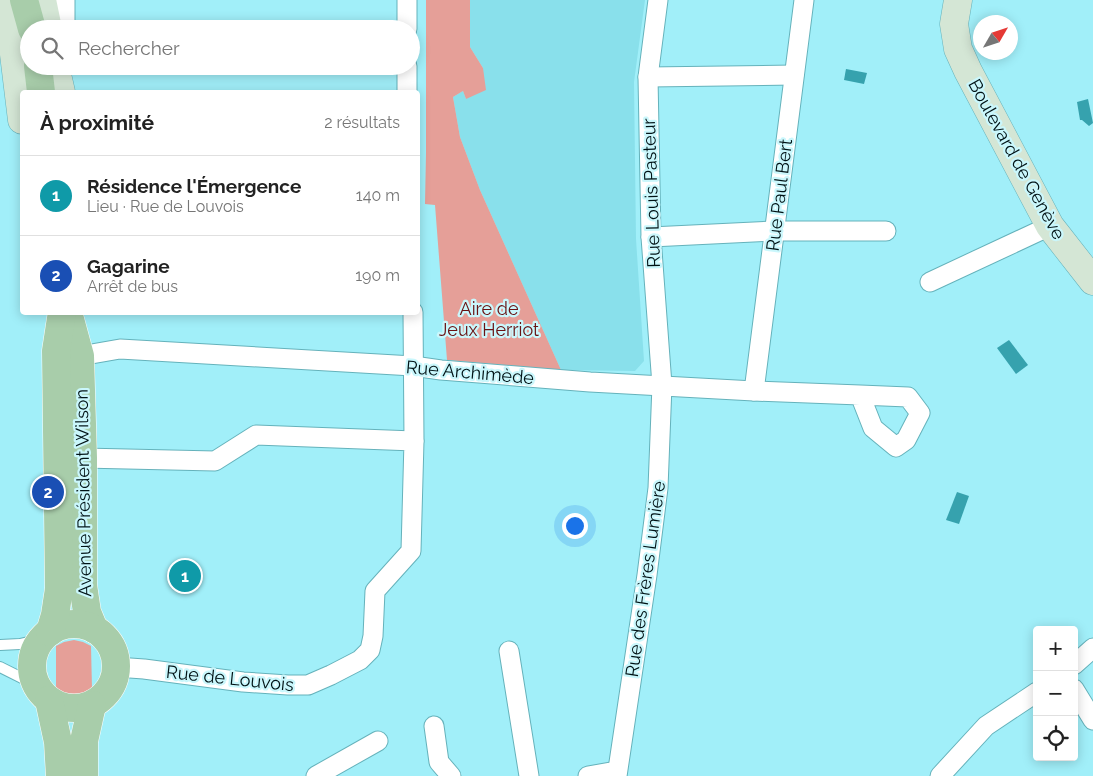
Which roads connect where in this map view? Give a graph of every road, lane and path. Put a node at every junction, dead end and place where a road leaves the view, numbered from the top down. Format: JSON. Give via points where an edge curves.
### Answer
{"nodes":[{"id":1,"x":2,"y":0,"type":"edge"},
{"id":2,"x":24,"y":0,"type":"edge"},
{"id":3,"x":407,"y":0,"type":"edge"},
{"id":4,"x":658,"y":0,"type":"edge"},
{"id":5,"x":804,"y":0,"type":"edge"},
{"id":6,"x":958,"y":0,"type":"edge"},
{"id":7,"x":56,"y":1,"type":"edge"},
{"id":8,"x":30,"y":20,"type":"edge"},
{"id":9,"x":51,"y":20,"type":"edge"},
{"id":10,"x":62,"y":20,"type":"edge"},
{"id":11,"x":407,"y":20,"type":"edge"},
{"id":12,"x":39,"y":75,"type":"edge"},
{"id":13,"x":57,"y":75,"type":"edge"},
{"id":14,"x":66,"y":75,"type":"edge"},
{"id":15,"x":407,"y":75,"type":"edge"},
{"id":16,"x":794,"y":75,"type":"junction"},
{"id":17,"x":648,"y":77,"type":"junction"},
{"id":18,"x":41,"y":90,"type":"edge"},
{"id":19,"x":61,"y":90,"type":"edge"},
{"id":20,"x":66,"y":90,"type":"edge"},
{"id":21,"x":407,"y":90,"type":"edge"},
{"id":22,"x":20,"y":104,"type":"edge"},
{"id":23,"x":1050,"y":226,"type":"junction"},
{"id":24,"x":886,"y":230,"type":"dead end"},
{"id":25,"x":774,"y":231,"type":"junction"},
{"id":26,"x":651,"y":238,"type":"junction"},
{"id":27,"x":1093,"y":281,"type":"edge"},
{"id":28,"x":930,"y":282,"type":"dead end"},
{"id":29,"x":51,"y":315,"type":"edge"},
{"id":30,"x":62,"y":315,"type":"edge"},
{"id":31,"x":68,"y":315,"type":"edge"},
{"id":32,"x":75,"y":315,"type":"edge"},
{"id":33,"x":413,"y":315,"type":"edge"},
{"id":34,"x":68,"y":353,"type":"junction"},
{"id":35,"x":413,"y":366,"type":"junction"},
{"id":36,"x":662,"y":386,"type":"junction"},
{"id":37,"x":754,"y":391,"type":"junction"},
{"id":38,"x":860,"y":395,"type":"dead end"},
{"id":39,"x":414,"y":441,"type":"junction"},
{"id":40,"x":83,"y":458,"type":"junction"},
{"id":41,"x":94,"y":629,"type":"junction"},
{"id":42,"x":45,"y":635,"type":"junction"},
{"id":43,"x":0,"y":645,"type":"edge"},
{"id":44,"x":1093,"y":648,"type":"edge"},
{"id":45,"x":509,"y":650,"type":"dead end"},
{"id":46,"x":1078,"y":661,"type":"edge"},
{"id":47,"x":0,"y":667,"type":"edge"},
{"id":48,"x":116,"y":667,"type":"junction"},
{"id":49,"x":42,"y":693,"type":"junction"},
{"id":50,"x":1033,"y":695,"type":"edge"},
{"id":51,"x":1078,"y":696,"type":"edge"},
{"id":52,"x":92,"y":705,"type":"junction"},
{"id":53,"x":1093,"y":720,"type":"edge"},
{"id":54,"x":434,"y":726,"type":"dead end"},
{"id":55,"x":378,"y":741,"type":"dead end"},
{"id":56,"x":617,"y":773,"type":"edge"},
{"id":57,"x":60,"y":776,"type":"edge"},
{"id":58,"x":84,"y":776,"type":"edge"},
{"id":59,"x":316,"y":776,"type":"edge"},
{"id":60,"x":451,"y":776,"type":"edge"},
{"id":61,"x":529,"y":776,"type":"edge"},
{"id":62,"x":588,"y":776,"type":"edge"},
{"id":63,"x":940,"y":776,"type":"edge"}],
"edges":[{"from":1,"to":22,"type":"street","via":[[13,46]]},
{"from":2,"to":8,"type":"main road"},
{"from":3,"to":11,"type":"street"},
{"from":4,"to":17,"type":"street","name":"Rue Louis Pasteur"},
{"from":5,"to":16,"type":"street","name":"Rue Paul Bert"},
{"from":6,"to":23,"type":"street","name":"Boulevard de Genève","via":[[954,24],[958,49]]},
{"from":7,"to":9,"type":"street"},
{"from":7,"to":10,"type":"street"},
{"from":12,"to":18,"type":"main road"},
{"from":13,"to":19,"type":"street"},
{"from":14,"to":20,"type":"street"},
{"from":15,"to":21,"type":"street"},
{"from":16,"to":17,"type":"street"},
{"from":16,"to":25,"type":"street","name":"Rue Paul Bert"},
{"from":17,"to":26,"type":"street","name":"Rue Louis Pasteur"},
{"from":23,"to":27,"type":"street","name":"Boulevard de Genève"},
{"from":23,"to":28,"type":"street"},
{"from":24,"to":25,"type":"street"},
{"from":25,"to":26,"type":"street"},
{"from":25,"to":37,"type":"street","name":"Rue Paul Bert"},
{"from":26,"to":36,"type":"street","name":"Rue Louis Pasteur"},
{"from":29,"to":34,"type":"street","name":"Avenue Président Wilson"},
{"from":30,"to":34,"type":"main road","name":"Avenue Président Wilson"},
{"from":31,"to":34,"type":"main road","name":"Avenue Président Wilson"},
{"from":32,"to":34,"type":"street","name":"Avenue Président Wilson"},
{"from":33,"to":35,"type":"street"},
{"from":34,"to":35,"type":"street","name":"Rue Archimède","via":[[120,349]]},
{"from":34,"to":40,"type":"main road","name":"Avenue Président Wilson"},
{"from":34,"to":42,"type":"main road","name":"Avenue Président Wilson","via":[[60,589],[55,615]]},
{"from":35,"to":36,"type":"street","name":"Rue Archimède"},
{"from":35,"to":39,"type":"street"},
{"from":36,"to":37,"type":"street","name":"Rue Archimède"},
{"from":36,"to":56,"type":"street","name":"Rue des Frères Lumière","via":[[658,488]]},
{"from":37,"to":38,"type":"street","name":"Rue Archimède"},
{"from":39,"to":40,"type":"street","via":[[256,435],[215,461]]},
{"from":39,"to":48,"type":"street","name":"Rue de Louvois","via":[[411,551],[375,591],[370,650],[360,660],[308,685],[243,682]]},
{"from":40,"to":41,"type":"main road","name":"Avenue Président Wilson","via":[[83,585],[87,612]]},
{"from":41,"to":42,"type":"main road","via":[[72,624],[60,626]]},
{"from":41,"to":48,"type":"main road","via":[[110,645]]},
{"from":42,"to":43,"type":"lane","via":[[20,644]]},
{"from":42,"to":49,"type":"main road","via":[[32,661],[32,674]]},
{"from":44,"to":46,"type":"street"},
{"from":45,"to":61,"type":"street"},
{"from":47,"to":49,"type":"lane"},
{"from":48,"to":52,"type":"main road","via":[[113,682],[105,696]]},
{"from":49,"to":52,"type":"main road","via":[[59,706],[70,709]]},
{"from":49,"to":57,"type":"main road","via":[[58,742]]},
{"from":50,"to":63,"type":"street","via":[[986,726]]},
{"from":51,"to":53,"type":"street"},
{"from":52,"to":58,"type":"main road","via":[[84,740]]},
{"from":54,"to":60,"type":"street","via":[[439,762]]},
{"from":55,"to":59,"type":"street"},
{"from":56,"to":62,"type":"street"}]}
